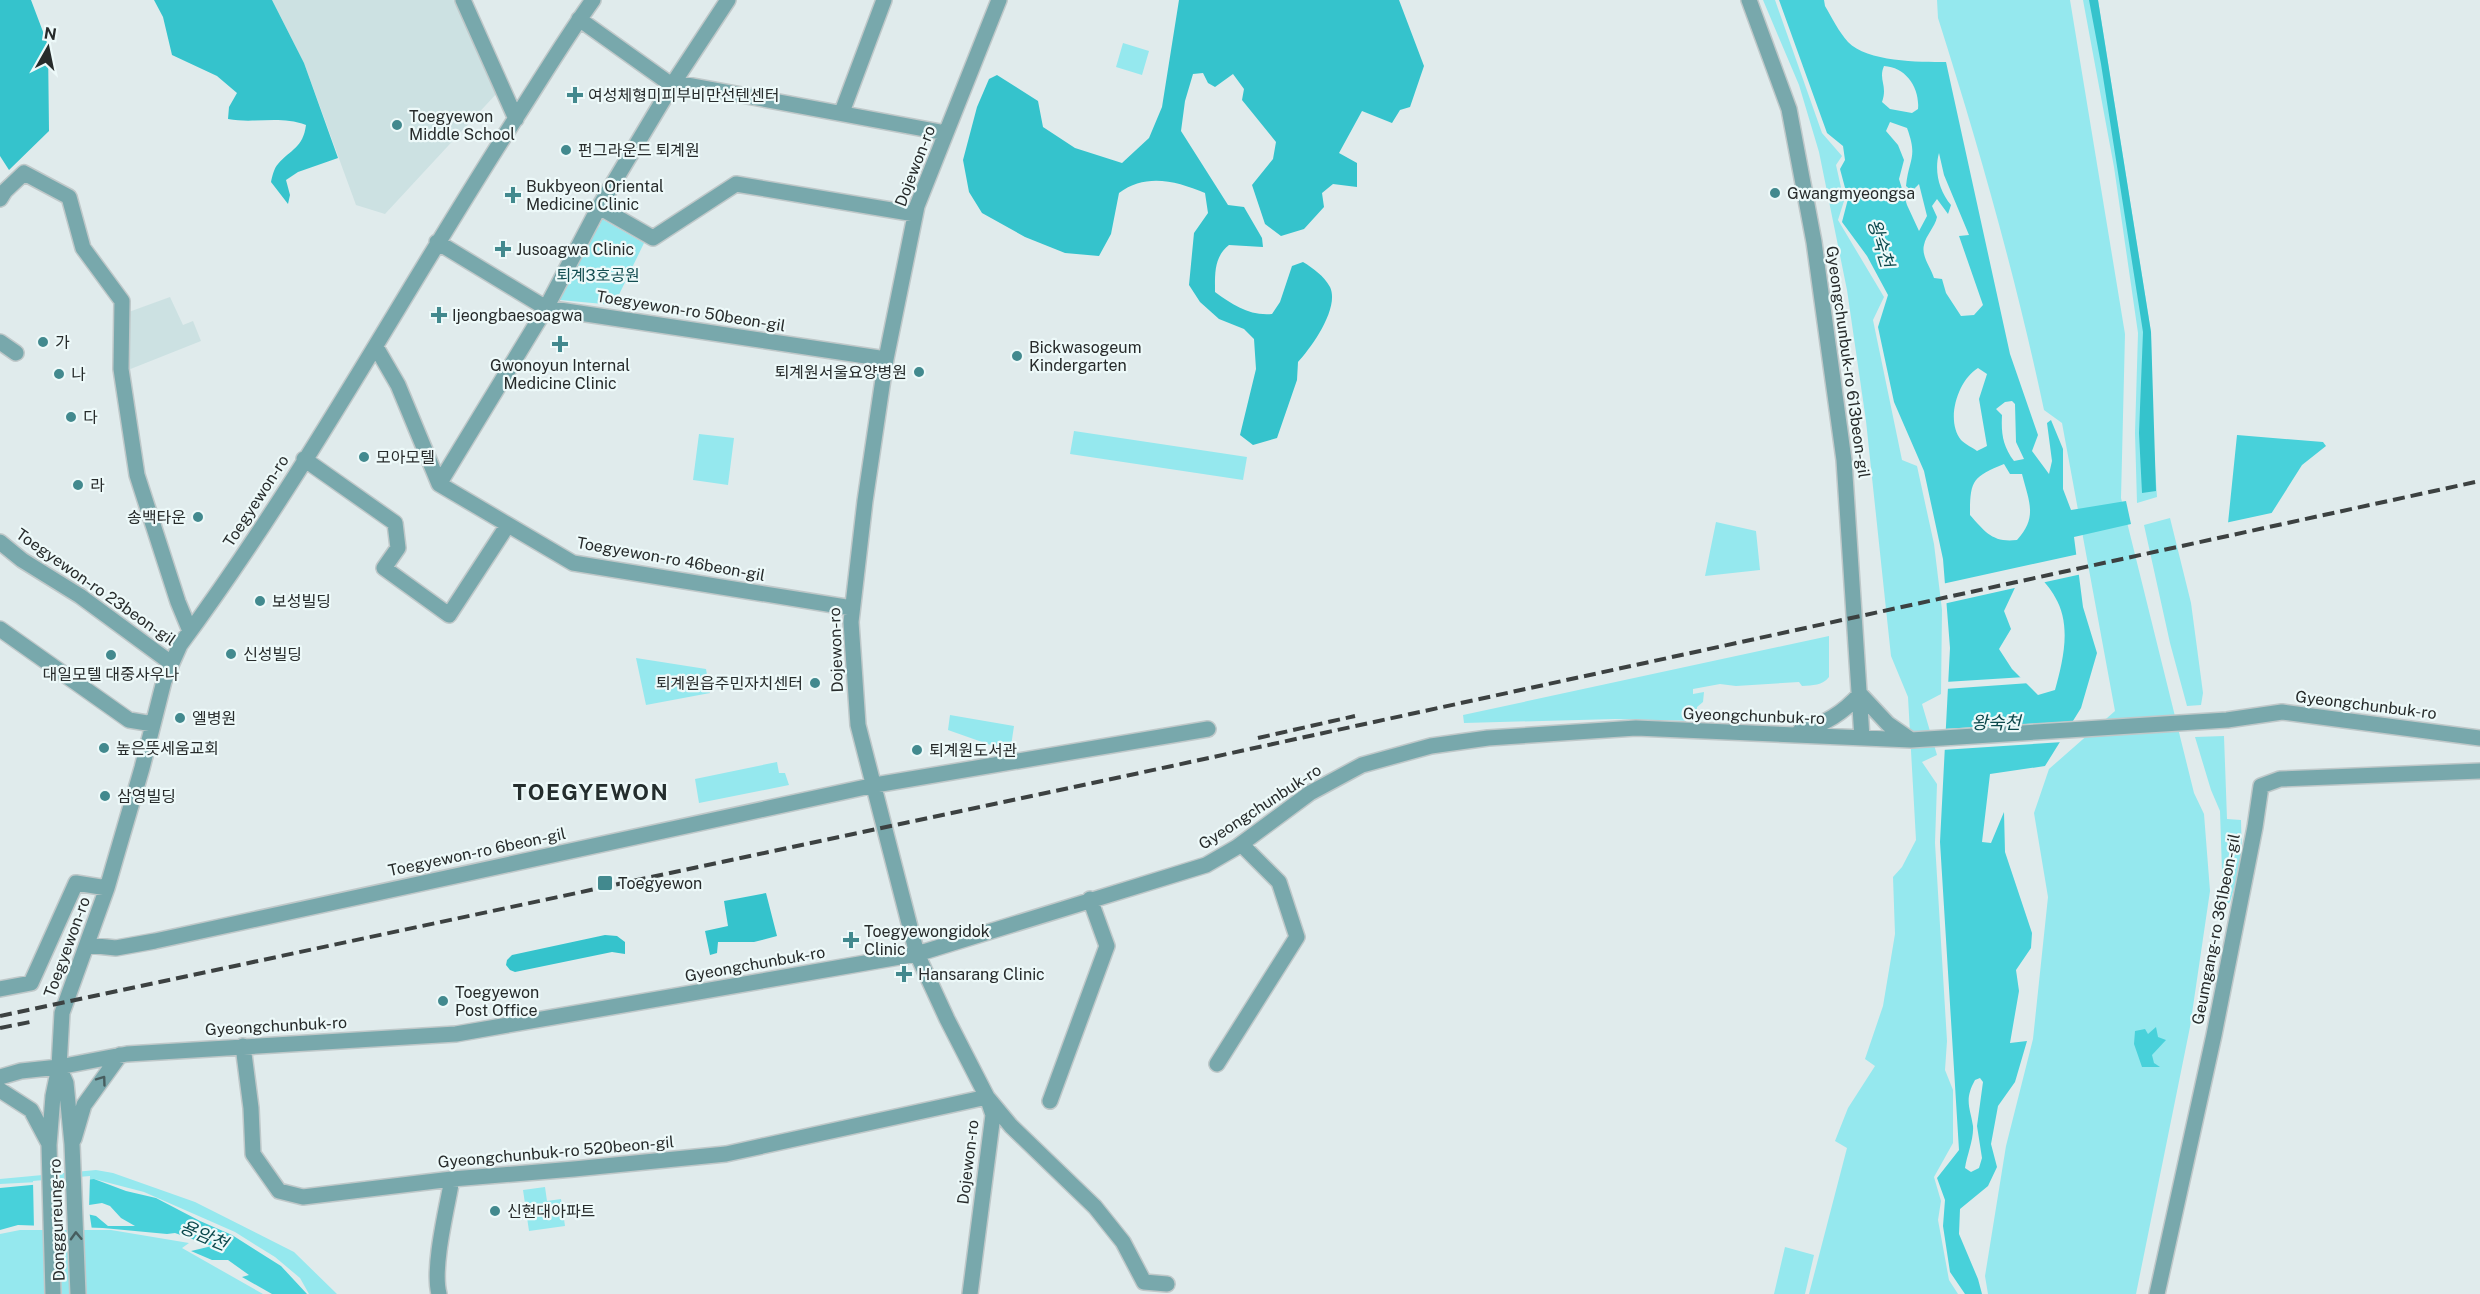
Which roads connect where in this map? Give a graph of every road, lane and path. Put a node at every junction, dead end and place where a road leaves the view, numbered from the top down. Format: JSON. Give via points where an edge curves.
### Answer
{"nodes":[{"id":1,"x":463,"y":0,"type":"edge"},
{"id":2,"x":593,"y":0,"type":"edge"},
{"id":3,"x":728,"y":0,"type":"edge"},
{"id":4,"x":884,"y":0,"type":"edge"},
{"id":5,"x":999,"y":0,"type":"edge"},
{"id":6,"x":1749,"y":0,"type":"edge"},
{"id":7,"x":579,"y":19,"type":"junction"},
{"id":8,"x":674,"y":82,"type":"junction"},
{"id":9,"x":842,"y":112,"type":"junction"},
{"id":10,"x":516,"y":119,"type":"junction"},
{"id":11,"x":946,"y":133,"type":"junction"},
{"id":12,"x":0,"y":199,"type":"edge"},
{"id":13,"x":599,"y":207,"type":"junction"},
{"id":14,"x":915,"y":214,"type":"junction"},
{"id":15,"x":437,"y":242,"type":"junction"},
{"id":16,"x":546,"y":308,"type":"junction"},
{"id":17,"x":0,"y":342,"type":"edge"},
{"id":18,"x":376,"y":347,"type":"junction"},
{"id":19,"x":16,"y":353,"type":"dead end"},
{"id":20,"x":886,"y":359,"type":"junction"},
{"id":21,"x":304,"y":459,"type":"junction"},
{"id":22,"x":439,"y":484,"type":"junction"},
{"id":23,"x":507,"y":525,"type":"junction"},
{"id":24,"x":0,"y":542,"type":"edge"},
{"id":25,"x":852,"y":608,"type":"junction"},
{"id":26,"x":0,"y":629,"type":"edge"},
{"id":27,"x":190,"y":631,"type":"junction"},
{"id":28,"x":171,"y":663,"type":"junction"},
{"id":29,"x":1860,"y":694,"type":"junction"},
{"id":30,"x":153,"y":724,"type":"junction"},
{"id":31,"x":1208,"y":729,"type":"dead end"},
{"id":32,"x":1788,"y":735,"type":"junction"},
{"id":33,"x":1862,"y":738,"type":"junction"},
{"id":34,"x":2480,"y":738,"type":"edge"},
{"id":35,"x":1911,"y":740,"type":"junction"},
{"id":36,"x":2480,"y":771,"type":"edge"},
{"id":37,"x":874,"y":785,"type":"junction"},
{"id":38,"x":1241,"y":844,"type":"junction"},
{"id":39,"x":107,"y":888,"type":"junction"},
{"id":40,"x":1090,"y":899,"type":"junction"},
{"id":41,"x":87,"y":945,"type":"junction"},
{"id":42,"x":917,"y":954,"type":"junction"},
{"id":43,"x":0,"y":989,"type":"edge"},
{"id":44,"x":243,"y":1046,"type":"junction"},
{"id":45,"x":120,"y":1055,"type":"junction"},
{"id":46,"x":1217,"y":1064,"type":"dead end"},
{"id":47,"x":59,"y":1067,"type":"junction"},
{"id":48,"x":0,"y":1077,"type":"edge"},
{"id":49,"x":0,"y":1090,"type":"edge"},
{"id":50,"x":60,"y":1097,"type":"junction"},
{"id":51,"x":987,"y":1097,"type":"junction"},
{"id":52,"x":1050,"y":1101,"type":"dead end"},
{"id":53,"x":72,"y":1144,"type":"junction"},
{"id":54,"x":49,"y":1145,"type":"junction"},
{"id":55,"x":452,"y":1179,"type":"junction"},
{"id":56,"x":1167,"y":1284,"type":"dead end"},
{"id":57,"x":53,"y":1294,"type":"edge"},
{"id":58,"x":78,"y":1294,"type":"edge"},
{"id":59,"x":439,"y":1294,"type":"edge"},
{"id":60,"x":970,"y":1294,"type":"edge"},
{"id":61,"x":2157,"y":1294,"type":"edge"}],
"edges":[{"from":1,"to":10,"type":"street"},
{"from":2,"to":7,"type":"street","name":"Toegyewon-ro"},
{"from":3,"to":8,"type":"street"},
{"from":4,"to":9,"type":"street"},
{"from":5,"to":11,"type":"street","name":"Dojewon-ro"},
{"from":6,"to":29,"type":"street","name":"Gyeongchunbuk-ro 613beon-gil","via":[[1789,109],[1814,242],[1844,460]]},
{"from":7,"to":8,"type":"street","via":[[666,81]]},
{"from":7,"to":10,"type":"street","name":"Toegyewon-ro"},
{"from":8,"to":9,"type":"street"},
{"from":8,"to":13,"type":"street"},
{"from":9,"to":11,"type":"street"},
{"from":10,"to":15,"type":"street","name":"Toegyewon-ro"},
{"from":11,"to":14,"type":"street","name":"Dojewon-ro"},
{"from":12,"to":27,"type":"street","via":[[24,173],[69,196],[83,248],[123,301],[121,369],[137,475]]},
{"from":13,"to":14,"type":"street","via":[[653,238],[736,184]]},
{"from":13,"to":16,"type":"street"},
{"from":14,"to":20,"type":"street","name":"Dojewon-ro"},
{"from":15,"to":16,"type":"street","name":"Toegyewon-ro 50beon-gil"},
{"from":15,"to":18,"type":"street","name":"Toegyewon-ro"},
{"from":16,"to":20,"type":"street","name":"Toegyewon-ro 50beon-gil"},
{"from":16,"to":22,"type":"street"},
{"from":17,"to":19,"type":"street"},
{"from":18,"to":21,"type":"street","name":"Toegyewon-ro"},
{"from":18,"to":22,"type":"street","via":[[398,385]]},
{"from":20,"to":25,"type":"street","name":"Dojewon-ro"},
{"from":21,"to":23,"type":"street","via":[[395,523],[398,548],[384,568],[449,615]]},
{"from":21,"to":27,"type":"street","name":"Toegyewon-ro"},
{"from":22,"to":23,"type":"street","name":"Toegyewon-ro 46beon-gil"},
{"from":23,"to":25,"type":"street","name":"Toegyewon-ro 46beon-gil","via":[[573,563]]},
{"from":24,"to":28,"type":"street","name":"Toegyewon-ro 23beon-gil"},
{"from":25,"to":37,"type":"street","name":"Dojewon-ro","via":[[858,725]]},
{"from":26,"to":30,"type":"street","via":[[129,720]]},
{"from":27,"to":28,"type":"street","name":"Toegyewon-ro"},
{"from":28,"to":30,"type":"street","name":"Toegyewon-ro"},
{"from":29,"to":32,"type":"street","via":[[1845,711]]},
{"from":29,"to":33,"type":"street","name":"Gyeongchunbuk-ro 613beon-gil"},
{"from":29,"to":35,"type":"street","via":[[1888,724]]},
{"from":30,"to":39,"type":"street","name":"Toegyewon-ro"},
{"from":31,"to":37,"type":"street","name":"Toegyewon-ro 6beon-gil"},
{"from":32,"to":33,"type":"street","name":"Gyeongchunbuk-ro"},
{"from":32,"to":38,"type":"street","name":"Gyeongchunbuk-ro","via":[[1636,729],[1488,738],[1431,746],[1362,765],[1310,793]]},
{"from":33,"to":35,"type":"street","name":"Gyeongchunbuk-ro"},
{"from":34,"to":35,"type":"street","name":"Gyeongchunbuk-ro","via":[[2282,712],[2227,720]]},
{"from":36,"to":61,"type":"street","name":"Geumgang-ro 361beon-gil","via":[[2280,779],[2261,786],[2214,1035]]},
{"from":37,"to":41,"type":"street","name":"Toegyewon-ro 6beon-gil","via":[[155,941],[116,948]]},
{"from":37,"to":42,"type":"street","name":"Dojewon-ro"},
{"from":38,"to":40,"type":"street","name":"Gyeongchunbuk-ro","via":[[1206,864]]},
{"from":38,"to":46,"type":"street","via":[[1279,882],[1296,937]]},
{"from":39,"to":41,"type":"street","name":"Toegyewon-ro"},
{"from":39,"to":43,"type":"street","via":[[76,883],[31,983]]},
{"from":40,"to":42,"type":"street","name":"Gyeongchunbuk-ro"},
{"from":40,"to":52,"type":"street","via":[[1107,946]]},
{"from":41,"to":47,"type":"street","name":"Toegyewon-ro","via":[[62,1013]]},
{"from":42,"to":44,"type":"street","name":"Gyeongchunbuk-ro","via":[[456,1034]]},
{"from":42,"to":51,"type":"street","name":"Dojewon-ro"},
{"from":44,"to":45,"type":"street","name":"Gyeongchunbuk-ro"},
{"from":44,"to":55,"type":"street","name":"Gyeongchunbuk-ro 520beon-gil","via":[[253,1154],[279,1191],[303,1197]]},
{"from":45,"to":47,"type":"street","name":"Gyeongchunbuk-ro"},
{"from":53,"to":45,"type":"street","one_way":true,"via":[[84,1105]]},
{"from":47,"to":48,"type":"street","name":"Gyeongchunbuk-ro"},
{"from":47,"to":50,"type":"street","name":"Toegyewon-ro"},
{"from":49,"to":54,"type":"street","via":[[31,1110]]},
{"from":50,"to":53,"type":"street","name":"Toegyewon-ro"},
{"from":50,"to":54,"type":"street","name":"Toegyewon-ro"},
{"from":51,"to":55,"type":"street","name":"Gyeongchunbuk-ro 520beon-gil","via":[[726,1154]]},
{"from":51,"to":56,"type":"street","via":[[1011,1126],[1095,1207],[1123,1242],[1144,1282]]},
{"from":51,"to":60,"type":"street","name":"Dojewon-ro","via":[[993,1115]]},
{"from":58,"to":53,"type":"street","name":"Donggureung-ro","one_way":true},
{"from":54,"to":57,"type":"street","name":"Toegyewon-ro"},
{"from":55,"to":59,"type":"street","via":[[439,1261]]}]}
